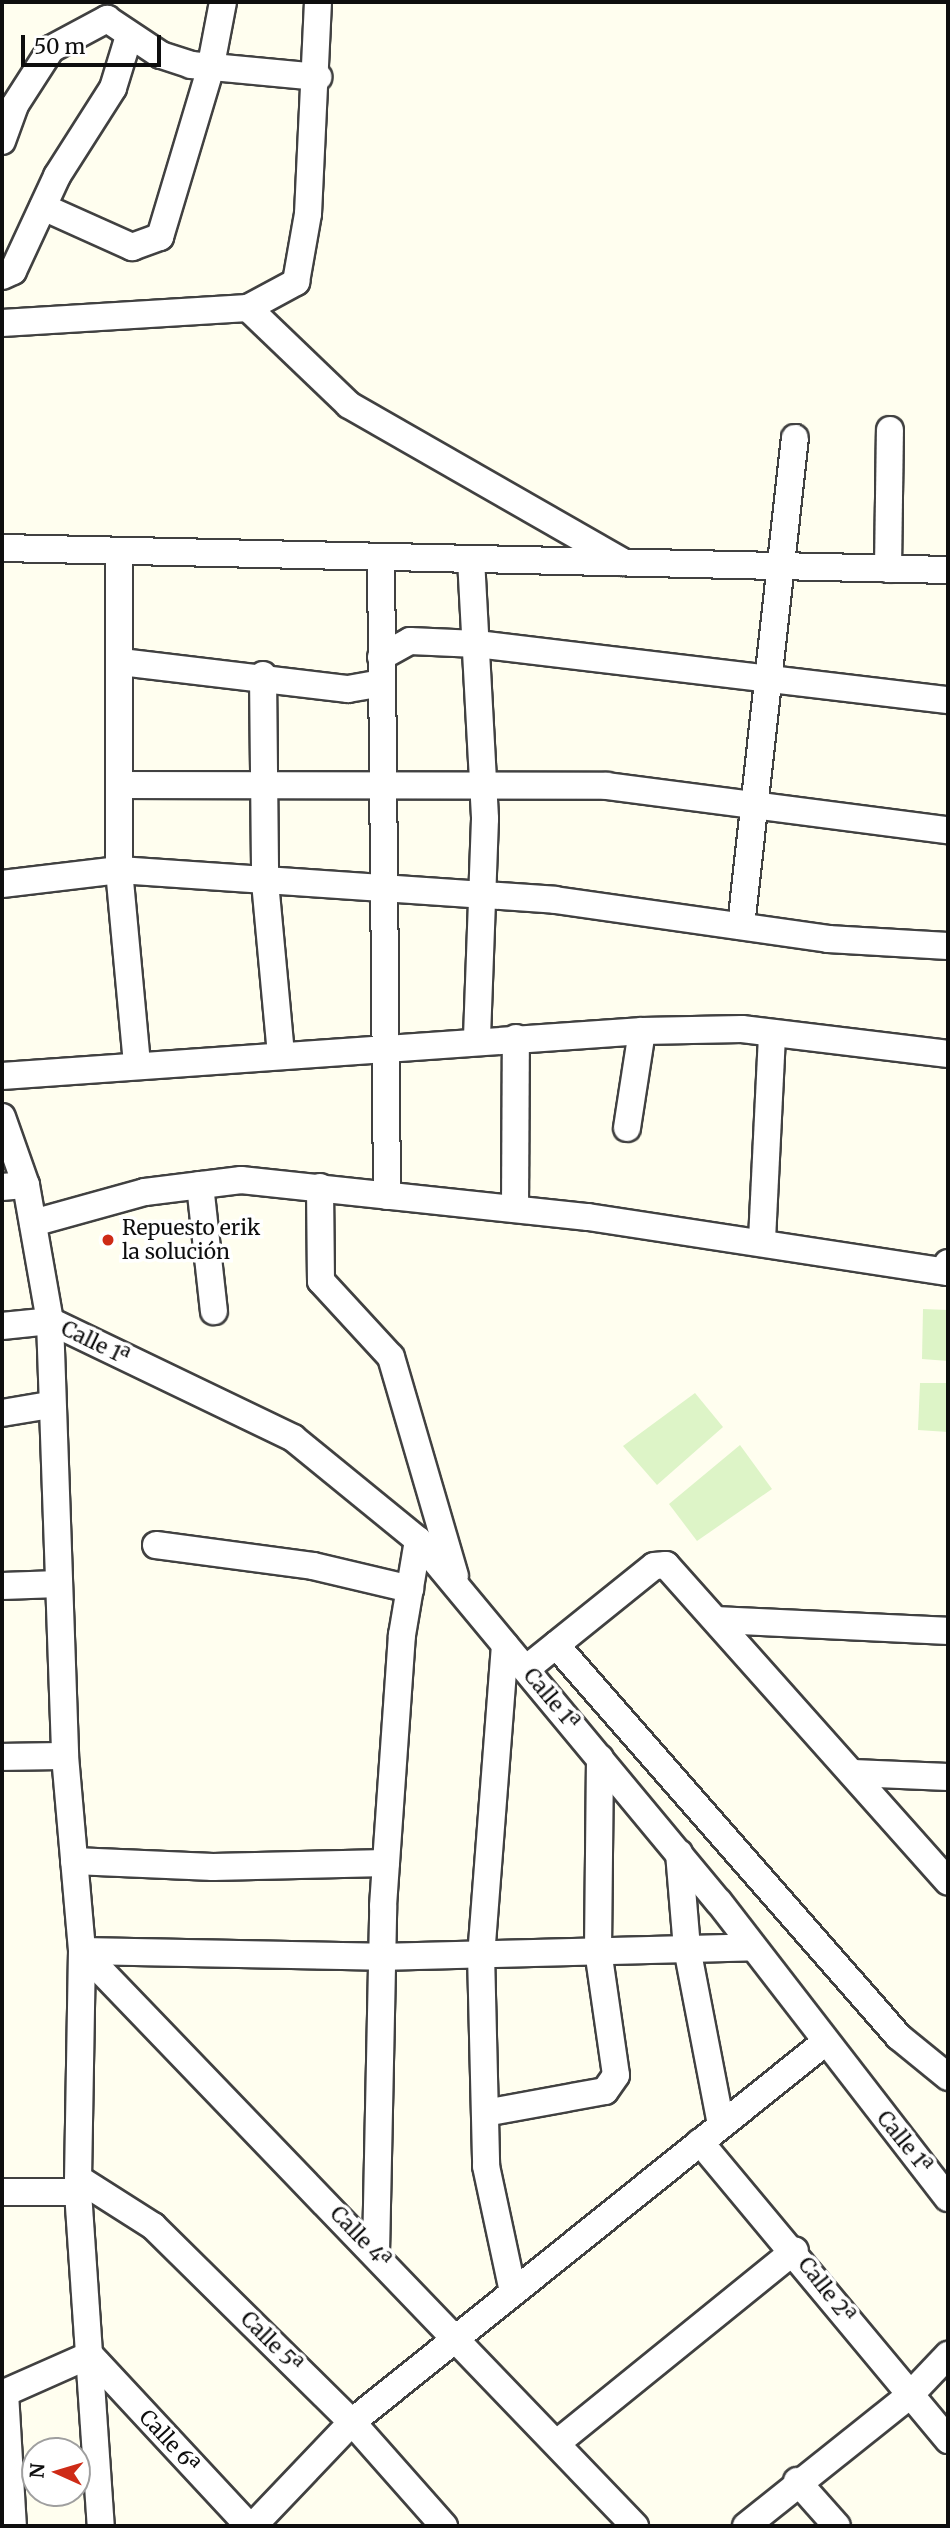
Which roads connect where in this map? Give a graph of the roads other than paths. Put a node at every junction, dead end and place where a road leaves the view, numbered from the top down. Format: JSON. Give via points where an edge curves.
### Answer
{"nodes":[{"id":1,"x":223,"y":2,"type":"edge"},
{"id":2,"x":318,"y":2,"type":"edge"},
{"id":3,"x":106,"y":10,"type":"edge"},
{"id":4,"x":130,"y":36,"type":"junction"},
{"id":5,"x":210,"y":70,"type":"junction"},
{"id":6,"x":318,"y":77,"type":"junction"},
{"id":7,"x":2,"y":141,"type":"edge"},
{"id":8,"x":43,"y":207,"type":"junction"},
{"id":9,"x":2,"y":276,"type":"edge"},
{"id":10,"x":248,"y":308,"type":"junction"},
{"id":11,"x":2,"y":323,"type":"edge"},
{"id":12,"x":890,"y":430,"type":"dead end"},
{"id":13,"x":794,"y":438,"type":"dead end"},
{"id":14,"x":2,"y":548,"type":"edge"},
{"id":15,"x":119,"y":551,"type":"junction"},
{"id":16,"x":381,"y":557,"type":"junction"},
{"id":17,"x":471,"y":559,"type":"junction"},
{"id":18,"x":625,"y":563,"type":"junction"},
{"id":19,"x":784,"y":566,"type":"junction"},
{"id":20,"x":888,"y":569,"type":"junction"},
{"id":21,"x":948,"y":570,"type":"edge"},
{"id":22,"x":477,"y":644,"type":"junction"},
{"id":23,"x":381,"y":657,"type":"junction"},
{"id":24,"x":121,"y":662,"type":"junction"},
{"id":25,"x":263,"y":676,"type":"junction"},
{"id":26,"x":382,"y":683,"type":"junction"},
{"id":27,"x":769,"y":683,"type":"junction"},
{"id":28,"x":948,"y":700,"type":"edge"},
{"id":29,"x":123,"y":785,"type":"junction"},
{"id":30,"x":484,"y":786,"type":"junction"},
{"id":31,"x":264,"y":789,"type":"junction"},
{"id":32,"x":382,"y":789,"type":"junction"},
{"id":33,"x":753,"y":805,"type":"junction"},
{"id":34,"x":948,"y":830,"type":"edge"},
{"id":35,"x":119,"y":870,"type":"junction"},
{"id":36,"x":265,"y":882,"type":"junction"},
{"id":37,"x":2,"y":884,"type":"edge"},
{"id":38,"x":383,"y":892,"type":"junction"},
{"id":39,"x":483,"y":894,"type":"junction"},
{"id":40,"x":741,"y":926,"type":"junction"},
{"id":41,"x":948,"y":946,"type":"edge"},
{"id":42,"x":642,"y":1031,"type":"junction"},
{"id":43,"x":772,"y":1033,"type":"junction"},
{"id":44,"x":516,"y":1038,"type":"junction"},
{"id":45,"x":477,"y":1040,"type":"junction"},
{"id":46,"x":385,"y":1045,"type":"junction"},
{"id":47,"x":281,"y":1053,"type":"junction"},
{"id":48,"x":948,"y":1054,"type":"edge"},
{"id":49,"x":137,"y":1065,"type":"junction"},
{"id":50,"x":2,"y":1076,"type":"edge"},
{"id":51,"x":2,"y":1117,"type":"edge"},
{"id":52,"x":627,"y":1128,"type":"dead end"},
{"id":53,"x":200,"y":1185,"type":"junction"},
{"id":54,"x":14,"y":1186,"type":"edge"},
{"id":55,"x":320,"y":1187,"type":"junction"},
{"id":56,"x":387,"y":1196,"type":"junction"},
{"id":57,"x":515,"y":1209,"type":"junction"},
{"id":58,"x":33,"y":1223,"type":"junction"},
{"id":59,"x":762,"y":1240,"type":"junction"},
{"id":60,"x":948,"y":1263,"type":"edge"},
{"id":61,"x":214,"y":1311,"type":"dead end"},
{"id":62,"x":50,"y":1321,"type":"junction"},
{"id":63,"x":2,"y":1326,"type":"edge"},
{"id":64,"x":50,"y":1405,"type":"junction"},
{"id":65,"x":2,"y":1413,"type":"edge"},
{"id":66,"x":418,"y":1540,"type":"junction"},
{"id":67,"x":156,"y":1545,"type":"dead end"},
{"id":68,"x":59,"y":1584,"type":"junction"},
{"id":69,"x":2,"y":1586,"type":"edge"},
{"id":70,"x":458,"y":1588,"type":"junction"},
{"id":71,"x":410,"y":1589,"type":"junction"},
{"id":72,"x":718,"y":1620,"type":"junction"},
{"id":73,"x":948,"y":1631,"type":"edge"},
{"id":74,"x":505,"y":1645,"type":"junction"},
{"id":75,"x":556,"y":1645,"type":"junction"},
{"id":76,"x":526,"y":1669,"type":"junction"},
{"id":77,"x":65,"y":1756,"type":"junction"},
{"id":78,"x":2,"y":1757,"type":"edge"},
{"id":79,"x":600,"y":1758,"type":"junction"},
{"id":80,"x":853,"y":1773,"type":"junction"},
{"id":81,"x":948,"y":1777,"type":"edge"},
{"id":82,"x":679,"y":1853,"type":"junction"},
{"id":83,"x":74,"y":1861,"type":"junction"},
{"id":84,"x":386,"y":1863,"type":"junction"},
{"id":85,"x":948,"y":1882,"type":"edge"},
{"id":86,"x":753,"y":1947,"type":"junction"},
{"id":87,"x":687,"y":1948,"type":"junction"},
{"id":88,"x":598,"y":1950,"type":"junction"},
{"id":89,"x":82,"y":1951,"type":"junction"},
{"id":90,"x":481,"y":1954,"type":"junction"},
{"id":91,"x":382,"y":1957,"type":"junction"},
{"id":92,"x":824,"y":2043,"type":"junction"},
{"id":93,"x":948,"y":2077,"type":"edge"},
{"id":94,"x":485,"y":2113,"type":"junction"},
{"id":95,"x":721,"y":2125,"type":"junction"},
{"id":96,"x":700,"y":2142,"type":"junction"},
{"id":97,"x":79,"y":2185,"type":"junction"},
{"id":98,"x":2,"y":2192,"type":"edge"},
{"id":99,"x":948,"y":2198,"type":"edge"},
{"id":100,"x":794,"y":2250,"type":"junction"},
{"id":101,"x":376,"y":2253,"type":"junction"},
{"id":102,"x":513,"y":2292,"type":"junction"},
{"id":103,"x":457,"y":2337,"type":"junction"},
{"id":104,"x":90,"y":2355,"type":"junction"},
{"id":105,"x":948,"y":2355,"type":"edge"},
{"id":106,"x":3,"y":2394,"type":"edge"},
{"id":107,"x":909,"y":2396,"type":"junction"},
{"id":108,"x":352,"y":2421,"type":"junction"},
{"id":109,"x":948,"y":2440,"type":"edge"},
{"id":110,"x":557,"y":2443,"type":"junction"},
{"id":111,"x":797,"y":2481,"type":"junction"},
{"id":112,"x":13,"y":2526,"type":"edge"},
{"id":113,"x":101,"y":2526,"type":"edge"},
{"id":114,"x":251,"y":2526,"type":"edge"},
{"id":115,"x":443,"y":2526,"type":"edge"},
{"id":116,"x":635,"y":2526,"type":"edge"},
{"id":117,"x":746,"y":2526,"type":"edge"},
{"id":118,"x":838,"y":2526,"type":"edge"}],
"edges":[{"from":1,"to":5,"type":"street"},
{"from":2,"to":6,"type":"street"},
{"from":3,"to":4,"type":"street"},
{"from":3,"to":7,"type":"street","via":[[51,49],[15,105]]},
{"from":4,"to":5,"type":"street","via":[[161,55]]},
{"from":4,"to":8,"type":"street","via":[[113,88]]},
{"from":5,"to":6,"type":"street"},
{"from":5,"to":8,"type":"street","via":[[160,237],[132,247]]},
{"from":6,"to":10,"type":"street","via":[[296,282]]},
{"from":8,"to":9,"type":"street","via":[[13,271]]},
{"from":10,"to":11,"type":"street"},
{"from":10,"to":18,"type":"street","via":[[349,405]]},
{"from":12,"to":20,"type":"street"},
{"from":13,"to":19,"type":"street"},
{"from":14,"to":15,"type":"street"},
{"from":15,"to":16,"type":"street"},
{"from":15,"to":24,"type":"street"},
{"from":16,"to":17,"type":"street"},
{"from":16,"to":23,"type":"street"},
{"from":17,"to":18,"type":"street"},
{"from":17,"to":22,"type":"street"},
{"from":18,"to":19,"type":"street"},
{"from":19,"to":20,"type":"street"},
{"from":19,"to":27,"type":"street"},
{"from":20,"to":21,"type":"street"},
{"from":22,"to":23,"type":"street","via":[[410,641]]},
{"from":22,"to":27,"type":"street","via":[[669,664]]},
{"from":22,"to":30,"type":"street"},
{"from":23,"to":26,"type":"street"},
{"from":24,"to":25,"type":"street"},
{"from":24,"to":29,"type":"street"},
{"from":25,"to":26,"type":"street","via":[[348,689]]},
{"from":25,"to":31,"type":"street"},
{"from":26,"to":32,"type":"street"},
{"from":27,"to":28,"type":"street"},
{"from":27,"to":33,"type":"street"},
{"from":29,"to":31,"type":"street"},
{"from":29,"to":35,"type":"street"},
{"from":30,"to":32,"type":"street"},
{"from":30,"to":33,"type":"street","via":[[607,786]]},
{"from":30,"to":39,"type":"street"},
{"from":31,"to":32,"type":"street"},
{"from":31,"to":36,"type":"street"},
{"from":32,"to":38,"type":"street"},
{"from":33,"to":34,"type":"street"},
{"from":33,"to":40,"type":"street"},
{"from":35,"to":36,"type":"street"},
{"from":35,"to":37,"type":"street"},
{"from":35,"to":49,"type":"street"},
{"from":36,"to":38,"type":"street"},
{"from":36,"to":47,"type":"street"},
{"from":38,"to":39,"type":"street"},
{"from":38,"to":46,"type":"street"},
{"from":39,"to":40,"type":"street"},
{"from":39,"to":45,"type":"street"},
{"from":40,"to":41,"type":"street"},
{"from":42,"to":43,"type":"street"},
{"from":42,"to":44,"type":"street"},
{"from":42,"to":52,"type":"street"},
{"from":43,"to":48,"type":"street"},
{"from":43,"to":59,"type":"street"},
{"from":44,"to":45,"type":"street"},
{"from":44,"to":57,"type":"street"},
{"from":45,"to":46,"type":"street"},
{"from":46,"to":47,"type":"street"},
{"from":46,"to":56,"type":"street"},
{"from":47,"to":49,"type":"street"},
{"from":49,"to":50,"type":"street"},
{"from":51,"to":54,"type":"street"},
{"from":53,"to":55,"type":"street","via":[[241,1180]]},
{"from":53,"to":58,"type":"street","via":[[145,1192]]},
{"from":53,"to":61,"type":"street"},
{"from":54,"to":58,"type":"street"},
{"from":55,"to":56,"type":"street"},
{"from":55,"to":70,"type":"street","via":[[321,1281],[391,1357]]},
{"from":56,"to":57,"type":"street"},
{"from":57,"to":59,"type":"street"},
{"from":58,"to":62,"type":"street"},
{"from":59,"to":60,"type":"street","via":[[948,1272]]},
{"from":62,"to":63,"type":"street"},
{"from":62,"to":64,"type":"street"},
{"from":62,"to":66,"type":"street","name":"Calle 1ª","via":[[293,1438]]},
{"from":64,"to":65,"type":"street"},
{"from":64,"to":68,"type":"street"},
{"from":66,"to":70,"type":"street","name":"Calle 1ª"},
{"from":66,"to":71,"type":"street"},
{"from":67,"to":71,"type":"street","via":[[313,1566]]},
{"from":68,"to":69,"type":"street"},
{"from":68,"to":77,"type":"street"},
{"from":70,"to":74,"type":"street","name":"Calle 1ª"},
{"from":71,"to":84,"type":"street"},
{"from":72,"to":73,"type":"street"},
{"from":72,"to":75,"type":"street","via":[[662,1564]]},
{"from":72,"to":80,"type":"street"},
{"from":74,"to":76,"type":"street","name":"Calle 1ª"},
{"from":74,"to":90,"type":"street"},
{"from":75,"to":76,"type":"street"},
{"from":75,"to":93,"type":"street","via":[[899,2037]]},
{"from":76,"to":79,"type":"street","name":"Calle 1ª"},
{"from":77,"to":78,"type":"street"},
{"from":77,"to":83,"type":"street"},
{"from":79,"to":82,"type":"street","name":"Calle 1ª"},
{"from":79,"to":88,"type":"street"},
{"from":80,"to":81,"type":"street"},
{"from":80,"to":85,"type":"street"},
{"from":82,"to":86,"type":"street","name":"Calle 1ª"},
{"from":82,"to":87,"type":"street"},
{"from":83,"to":84,"type":"street","via":[[213,1867]]},
{"from":83,"to":89,"type":"street"},
{"from":84,"to":91,"type":"street"},
{"from":86,"to":87,"type":"street"},
{"from":86,"to":92,"type":"street","name":"Calle 1ª"},
{"from":87,"to":88,"type":"street"},
{"from":87,"to":95,"type":"street"},
{"from":88,"to":90,"type":"street"},
{"from":88,"to":94,"type":"street","via":[[616,2074],[611,2085]]},
{"from":89,"to":91,"type":"street"},
{"from":89,"to":97,"type":"street"},
{"from":89,"to":101,"type":"street","name":"Calle 4ª"},
{"from":90,"to":91,"type":"street"},
{"from":90,"to":94,"type":"street"},
{"from":91,"to":101,"type":"street"},
{"from":92,"to":95,"type":"street"},
{"from":92,"to":99,"type":"street","name":"Calle 1ª"},
{"from":94,"to":102,"type":"street","via":[[486,2166]]},
{"from":95,"to":96,"type":"street"},
{"from":96,"to":100,"type":"street","name":"Calle 2ª"},
{"from":96,"to":102,"type":"street"},
{"from":97,"to":98,"type":"street"},
{"from":97,"to":104,"type":"street"},
{"from":97,"to":108,"type":"street","name":"Calle 5ª","via":[[153,2226]]},
{"from":100,"to":107,"type":"street","name":"Calle 2ª"},
{"from":100,"to":110,"type":"street"},
{"from":101,"to":103,"type":"street","name":"Calle 4ª"},
{"from":102,"to":103,"type":"street"},
{"from":103,"to":108,"type":"street"},
{"from":103,"to":110,"type":"street","name":"Calle 4ª"},
{"from":104,"to":106,"type":"street"},
{"from":104,"to":113,"type":"street"},
{"from":104,"to":114,"type":"street","name":"Calle 6ª"},
{"from":105,"to":107,"type":"street"},
{"from":106,"to":112,"type":"street"},
{"from":107,"to":109,"type":"street","name":"Calle 2ª"},
{"from":107,"to":111,"type":"street"},
{"from":108,"to":114,"type":"street"},
{"from":108,"to":115,"type":"street","name":"Calle 5ª"},
{"from":110,"to":116,"type":"street","name":"Calle 4ª"},
{"from":111,"to":117,"type":"street"},
{"from":111,"to":118,"type":"street"}]}
